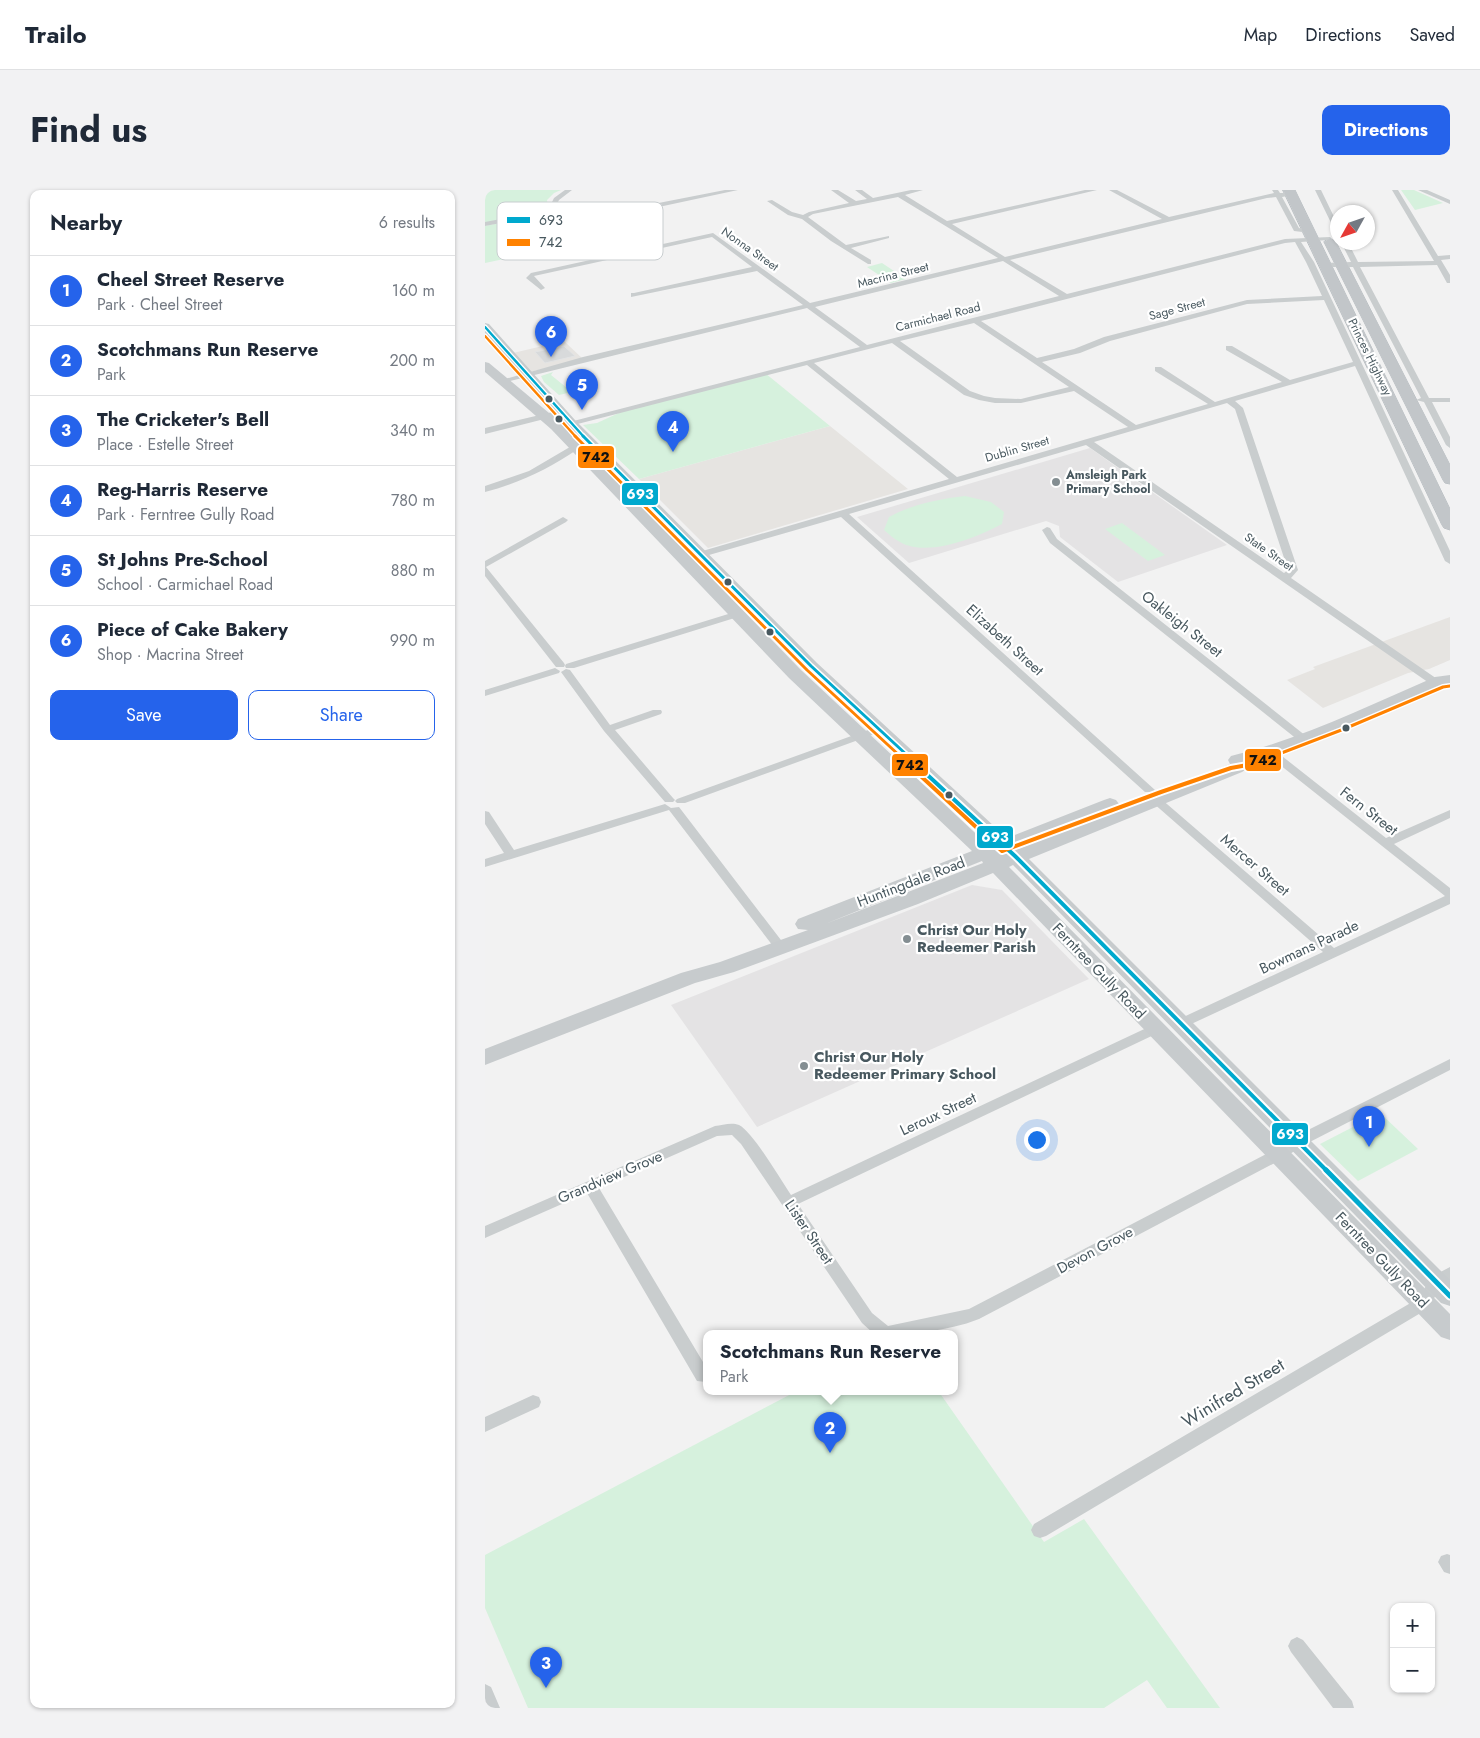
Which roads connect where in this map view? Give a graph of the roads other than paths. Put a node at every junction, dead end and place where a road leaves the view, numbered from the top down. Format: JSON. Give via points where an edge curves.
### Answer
{"nodes":[{"id":1,"x":569,"y":190,"type":"edge"},
{"id":2,"x":735,"y":190,"type":"edge"},
{"id":3,"x":834,"y":190,"type":"edge"},
{"id":4,"x":858,"y":190,"type":"edge"},
{"id":5,"x":920,"y":190,"type":"edge"},
{"id":6,"x":1094,"y":190,"type":"edge"},
{"id":7,"x":1112,"y":190,"type":"edge"},
{"id":8,"x":1318,"y":190,"type":"edge"},
{"id":9,"x":1395,"y":190,"type":"edge"},
{"id":10,"x":1421,"y":190,"type":"edge"},
{"id":11,"x":1276,"y":192,"type":"edge"},
{"id":12,"x":1290,"y":192,"type":"edge"},
{"id":13,"x":900,"y":195,"type":"junction"},
{"id":14,"x":872,"y":200,"type":"junction"},
{"id":15,"x":770,"y":201,"type":"dead end"},
{"id":16,"x":555,"y":202,"type":"edge"},
{"id":17,"x":1450,"y":202,"type":"edge"},
{"id":18,"x":855,"y":204,"type":"junction"},
{"id":19,"x":663,"y":205,"type":"edge"},
{"id":20,"x":1330,"y":215,"type":"edge"},
{"id":21,"x":804,"y":217,"type":"junction"},
{"id":22,"x":1169,"y":220,"type":"junction"},
{"id":23,"x":946,"y":223,"type":"junction"},
{"id":24,"x":1320,"y":223,"type":"dead end"},
{"id":25,"x":1311,"y":235,"type":"junction"},
{"id":26,"x":887,"y":237,"type":"dead end"},
{"id":27,"x":1328,"y":238,"type":"junction"},
{"id":28,"x":1296,"y":239,"type":"junction"},
{"id":29,"x":663,"y":245,"type":"edge"},
{"id":30,"x":845,"y":247,"type":"junction"},
{"id":31,"x":1345,"y":250,"type":"edge"},
{"id":32,"x":1450,"y":256,"type":"edge"},
{"id":33,"x":1005,"y":259,"type":"junction"},
{"id":34,"x":597,"y":260,"type":"edge"},
{"id":35,"x":1438,"y":261,"type":"junction"},
{"id":36,"x":868,"y":262,"type":"dead end"},
{"id":37,"x":1348,"y":264,"type":"junction"},
{"id":38,"x":1325,"y":265,"type":"junction"},
{"id":39,"x":759,"y":268,"type":"junction"},
{"id":40,"x":1450,"y":281,"type":"edge"},
{"id":41,"x":541,"y":288,"type":"dead end"},
{"id":42,"x":633,"y":295,"type":"dead end"},
{"id":43,"x":1066,"y":297,"type":"junction"},
{"id":44,"x":1327,"y":298,"type":"junction"},
{"id":45,"x":811,"y":306,"type":"junction"},
{"id":46,"x":975,"y":320,"type":"junction"},
{"id":47,"x":485,"y":327,"type":"edge"},
{"id":48,"x":894,"y":341,"type":"junction"},
{"id":49,"x":866,"y":348,"type":"junction"},
{"id":50,"x":1229,"y":348,"type":"dead end"},
{"id":51,"x":1036,"y":361,"type":"junction"},
{"id":52,"x":808,"y":362,"type":"junction"},
{"id":53,"x":1357,"y":364,"type":"junction"},
{"id":54,"x":485,"y":366,"type":"edge"},
{"id":55,"x":1158,"y":369,"type":"dead end"},
{"id":56,"x":527,"y":375,"type":"junction"},
{"id":57,"x":502,"y":381,"type":"junction"},
{"id":58,"x":1289,"y":383,"type":"junction"},
{"id":59,"x":1075,"y":388,"type":"junction"},
{"id":60,"x":1427,"y":400,"type":"junction"},
{"id":61,"x":1450,"y":400,"type":"edge"},
{"id":62,"x":1229,"y":401,"type":"junction"},
{"id":63,"x":1410,"y":401,"type":"junction"},
{"id":64,"x":1215,"y":405,"type":"junction"},
{"id":65,"x":558,"y":419,"type":"junction"},
{"id":66,"x":1135,"y":428,"type":"junction"},
{"id":67,"x":485,"y":431,"type":"edge"},
{"id":68,"x":1390,"y":434,"type":"junction"},
{"id":69,"x":1407,"y":434,"type":"junction"},
{"id":70,"x":1088,"y":442,"type":"junction"},
{"id":71,"x":1450,"y":445,"type":"edge"},
{"id":72,"x":575,"y":447,"type":"junction"},
{"id":73,"x":955,"y":480,"type":"junction"},
{"id":74,"x":1450,"y":480,"type":"edge"},
{"id":75,"x":485,"y":489,"type":"edge"},
{"id":76,"x":842,"y":514,"type":"junction"},
{"id":77,"x":563,"y":520,"type":"dead end"},
{"id":78,"x":1450,"y":525,"type":"edge"},
{"id":79,"x":1047,"y":530,"type":"dead end"},
{"id":80,"x":700,"y":554,"type":"junction"},
{"id":81,"x":685,"y":559,"type":"junction"},
{"id":82,"x":1450,"y":561,"type":"edge"},
{"id":83,"x":485,"y":565,"type":"edge"},
{"id":84,"x":485,"y":570,"type":"edge"},
{"id":85,"x":1285,"y":578,"type":"junction"},
{"id":86,"x":739,"y":614,"type":"junction"},
{"id":87,"x":563,"y":668,"type":"junction"},
{"id":88,"x":1444,"y":679,"type":"edge"},
{"id":89,"x":485,"y":693,"type":"edge"},
{"id":90,"x":657,"y":712,"type":"dead end"},
{"id":91,"x":608,"y":729,"type":"junction"},
{"id":92,"x":879,"y":730,"type":"junction"},
{"id":93,"x":861,"y":736,"type":"junction"},
{"id":94,"x":1302,"y":738,"type":"junction"},
{"id":95,"x":1269,"y":751,"type":"junction"},
{"id":96,"x":1153,"y":795,"type":"junction"},
{"id":97,"x":672,"y":805,"type":"junction"},
{"id":98,"x":1450,"y":814,"type":"edge"},
{"id":99,"x":485,"y":815,"type":"edge"},
{"id":100,"x":1385,"y":843,"type":"junction"},
{"id":101,"x":1009,"y":850,"type":"junction"},
{"id":102,"x":511,"y":854,"type":"junction"},
{"id":103,"x":990,"y":859,"type":"junction"},
{"id":104,"x":485,"y":863,"type":"edge"},
{"id":105,"x":1450,"y":894,"type":"edge"},
{"id":106,"x":1450,"y":899,"type":"edge"},
{"id":107,"x":776,"y":943,"type":"junction"},
{"id":108,"x":1333,"y":954,"type":"junction"},
{"id":109,"x":1182,"y":1023,"type":"junction"},
{"id":110,"x":1155,"y":1030,"type":"junction"},
{"id":111,"x":485,"y":1057,"type":"edge"},
{"id":112,"x":1450,"y":1064,"type":"edge"},
{"id":113,"x":735,"y":1129,"type":"joint"},
{"id":114,"x":1288,"y":1148,"type":"junction"},
{"id":115,"x":590,"y":1185,"type":"junction"},
{"id":116,"x":789,"y":1202,"type":"junction"},
{"id":117,"x":485,"y":1232,"type":"edge"},
{"id":118,"x":1445,"y":1284,"type":"edge"},
{"id":119,"x":1424,"y":1304,"type":"junction"},
{"id":120,"x":881,"y":1330,"type":"edge"},
{"id":121,"x":908,"y":1330,"type":"edge"},
{"id":122,"x":1450,"y":1330,"type":"edge"},
{"id":123,"x":703,"y":1376,"type":"dead end"},
{"id":124,"x":533,"y":1402,"type":"dead end"},
{"id":125,"x":485,"y":1425,"type":"edge"},
{"id":126,"x":1041,"y":1530,"type":"dead end"},
{"id":127,"x":1297,"y":1646,"type":"dead end"},
{"id":128,"x":485,"y":1693,"type":"edge"},
{"id":129,"x":491,"y":1708,"type":"edge"},
{"id":130,"x":1345,"y":1708,"type":"edge"}],
"edges":[{"from":1,"to":16,"type":"street"},
{"from":2,"to":19,"type":"street"},
{"from":3,"to":18,"type":"street"},
{"from":4,"to":14,"type":"street"},
{"from":5,"to":13,"type":"street"},
{"from":6,"to":23,"type":"street"},
{"from":7,"to":22,"type":"street"},
{"from":8,"to":20,"type":"street"},
{"from":9,"to":35,"type":"street"},
{"from":10,"to":17,"type":"street"},
{"from":11,"to":12,"type":"street","name":"Macrina Street"},
{"from":11,"to":22,"type":"street","name":"Macrina Street"},
{"from":11,"to":25,"type":"street","via":[[1296,230]]},
{"from":12,"to":25,"type":"highway","name":"Princes Highway"},
{"from":13,"to":14,"type":"street"},
{"from":13,"to":23,"type":"street"},
{"from":14,"to":18,"type":"street"},
{"from":15,"to":21,"type":"street","via":[[790,214]]},
{"from":18,"to":21,"type":"street"},
{"from":21,"to":30,"type":"street"},
{"from":22,"to":33,"type":"street","name":"Macrina Street"},
{"from":23,"to":33,"type":"street"},
{"from":24,"to":27,"type":"highway","name":"Princes Highway"},
{"from":25,"to":27,"type":"street","name":"Carmichael Road"},
{"from":25,"to":28,"type":"street","name":"Carmichael Road"},
{"from":25,"to":38,"type":"highway","name":"Princes Highway"},
{"from":26,"to":30,"type":"street"},
{"from":27,"to":37,"type":"highway","name":"Princes Highway"},
{"from":28,"to":43,"type":"street","name":"Carmichael Road"},
{"from":28,"to":44,"type":"street"},
{"from":29,"to":39,"type":"street","name":"Nonna Street","via":[[708,235],[717,237]]},
{"from":30,"to":36,"type":"street"},
{"from":31,"to":37,"type":"street"},
{"from":32,"to":35,"type":"street"},
{"from":33,"to":43,"type":"street"},
{"from":33,"to":45,"type":"street","name":"Macrina Street"},
{"from":34,"to":41,"type":"street","name":"Nonna Street","via":[[531,275],[530,278]]},
{"from":35,"to":37,"type":"street"},
{"from":35,"to":40,"type":"street"},
{"from":37,"to":38,"type":"street"},
{"from":37,"to":60,"type":"street"},
{"from":37,"to":63,"type":"highway","name":"Princes Highway"},
{"from":38,"to":69,"type":"highway","name":"Princes Highway"},
{"from":39,"to":42,"type":"street"},
{"from":39,"to":45,"type":"street","name":"Nonna Street"},
{"from":43,"to":46,"type":"street","name":"Carmichael Road"},
{"from":44,"to":51,"type":"street","name":"Sage Street","via":[[1247,302]]},
{"from":44,"to":53,"type":"street"},
{"from":45,"to":49,"type":"street","name":"Nonna Street"},
{"from":45,"to":56,"type":"street","name":"Macrina Street"},
{"from":46,"to":48,"type":"street","name":"Carmichael Road"},
{"from":46,"to":51,"type":"street"},
{"from":47,"to":56,"type":"main road","name":"Ferntree Gully Road"},
{"from":48,"to":49,"type":"street","name":"Carmichael Road"},
{"from":48,"to":59,"type":"street","via":[[967,393],[979,398],[1007,403],[1025,402]]},
{"from":49,"to":52,"type":"street","name":"Carmichael Road"},
{"from":50,"to":58,"type":"street"},
{"from":51,"to":59,"type":"street"},
{"from":52,"to":65,"type":"street","name":"Carmichael Road"},
{"from":52,"to":73,"type":"street"},
{"from":53,"to":58,"type":"street","name":"Dublin Street"},
{"from":53,"to":68,"type":"street"},
{"from":54,"to":57,"type":"main road","name":"Ferntree Gully Road"},
{"from":55,"to":64,"type":"street"},
{"from":56,"to":57,"type":"street","name":"Macrina Street"},
{"from":56,"to":65,"type":"main road","name":"Ferntree Gully Road"},
{"from":57,"to":65,"type":"main road","name":"Ferntree Gully Road"},
{"from":58,"to":62,"type":"street","name":"Dublin Street"},
{"from":59,"to":66,"type":"street"},
{"from":60,"to":61,"type":"street"},
{"from":60,"to":63,"type":"street"},
{"from":60,"to":71,"type":"street"},
{"from":62,"to":64,"type":"street","name":"Dublin Street"},
{"from":62,"to":85,"type":"street","via":[[1239,408],[1293,570]]},
{"from":63,"to":74,"type":"highway","name":"Princes Highway"},
{"from":64,"to":66,"type":"street","name":"Dublin Street"},
{"from":65,"to":67,"type":"street","name":"Carmichael Road"},
{"from":65,"to":72,"type":"main road","name":"Ferntree Gully Road"},
{"from":65,"to":80,"type":"main road","name":"Ferntree Gully Road"},
{"from":66,"to":70,"type":"street","name":"Dublin Street"},
{"from":68,"to":69,"type":"street"},
{"from":68,"to":82,"type":"street"},
{"from":69,"to":78,"type":"highway","name":"Princes Highway"},
{"from":70,"to":73,"type":"street","name":"Dublin Street"},
{"from":70,"to":85,"type":"street","name":"State Street"},
{"from":72,"to":75,"type":"street","via":[[547,467]]},
{"from":72,"to":81,"type":"main road","name":"Ferntree Gully Road"},
{"from":73,"to":76,"type":"street","name":"Dublin Street"},
{"from":76,"to":80,"type":"street","name":"Dublin Street"},
{"from":76,"to":96,"type":"street","name":"Elizabeth Street"},
{"from":77,"to":83,"type":"street"},
{"from":79,"to":94,"type":"street","name":"Oakleigh Street","via":[[1053,541]]},
{"from":80,"to":81,"type":"street","name":"Dublin Street"},
{"from":80,"to":92,"type":"main road","name":"Ferntree Gully Road"},
{"from":81,"to":86,"type":"main road","name":"Ferntree Gully Road"},
{"from":84,"to":87,"type":"street"},
{"from":85,"to":88,"type":"street","name":"State Street"},
{"from":86,"to":87,"type":"street"},
{"from":86,"to":93,"type":"main road","name":"Ferntree Gully Road","via":[[795,674]]},
{"from":87,"to":89,"type":"street"},
{"from":87,"to":91,"type":"street"},
{"from":88,"to":94,"type":"main road","name":"Huntingdale Road"},
{"from":90,"to":91,"type":"street"},
{"from":91,"to":97,"type":"street"},
{"from":92,"to":93,"type":"street"},
{"from":92,"to":101,"type":"main road","name":"Ferntree Gully Road"},
{"from":93,"to":97,"type":"street"},
{"from":93,"to":103,"type":"main road","name":"Ferntree Gully Road"},
{"from":94,"to":95,"type":"main road","name":"Huntingdale Road"},
{"from":95,"to":96,"type":"main road","name":"Huntingdale Road","via":[[1236,768]]},
{"from":95,"to":100,"type":"street","name":"Fern Street"},
{"from":96,"to":101,"type":"main road","name":"Huntingdale Road"},
{"from":96,"to":108,"type":"street","name":"Mercer Street"},
{"from":97,"to":102,"type":"street"},
{"from":97,"to":107,"type":"street"},
{"from":98,"to":100,"type":"street"},
{"from":99,"to":102,"type":"street"},
{"from":100,"to":105,"type":"street","name":"Fern Street"},
{"from":101,"to":103,"type":"main road","name":"Huntingdale Road"},
{"from":101,"to":109,"type":"main road","name":"Ferntree Gully Road"},
{"from":102,"to":104,"type":"street"},
{"from":103,"to":107,"type":"main road","name":"Huntingdale Road","via":[[911,898]]},
{"from":103,"to":110,"type":"main road","name":"Ferntree Gully Road"},
{"from":106,"to":108,"type":"street","name":"Bowmans Parade"},
{"from":107,"to":111,"type":"main road","name":"Huntingdale Road","via":[[711,964],[688,978]]},
{"from":108,"to":109,"type":"street","name":"Bowmans Parade"},
{"from":109,"to":114,"type":"main road","name":"Ferntree Gully Road"},
{"from":110,"to":114,"type":"main road","name":"Ferntree Gully Road"},
{"from":110,"to":116,"type":"street","name":"Leroux Street"},
{"from":112,"to":114,"type":"street","name":"Devon Grove"},
{"from":113,"to":115,"type":"street","name":"Grandview Grove","via":[[715,1131]]},
{"from":113,"to":116,"type":"street","name":"Lister Street"},
{"from":114,"to":118,"type":"main road","name":"Ferntree Gully Road"},
{"from":114,"to":119,"type":"main road","name":"Ferntree Gully Road"},
{"from":114,"to":121,"type":"street","name":"Devon Grove","via":[[974,1314]]},
{"from":115,"to":117,"type":"street","name":"Grandview Grove"},
{"from":115,"to":123,"type":"street"},
{"from":116,"to":120,"type":"street","name":"Lister Street","via":[[867,1318]]},
{"from":118,"to":119,"type":"street"},
{"from":119,"to":122,"type":"main road","name":"Ferntree Gully Road"},
{"from":119,"to":126,"type":"street","name":"Winifred Street"},
{"from":124,"to":125,"type":"street"},
{"from":127,"to":130,"type":"street"},
{"from":128,"to":129,"type":"street"}]}
